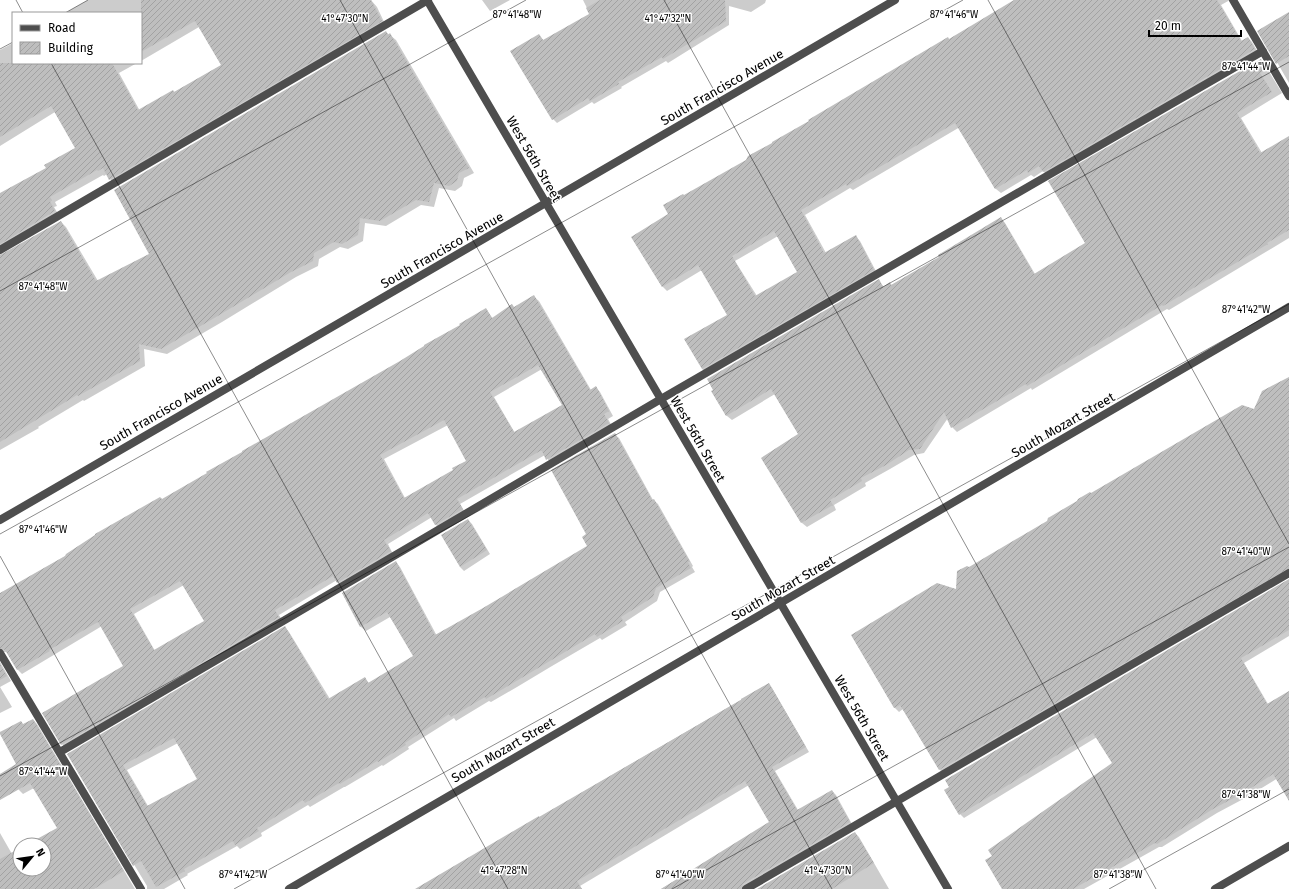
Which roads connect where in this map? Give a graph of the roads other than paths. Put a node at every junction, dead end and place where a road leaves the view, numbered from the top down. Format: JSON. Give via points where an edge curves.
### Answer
{"nodes":[{"id":1,"x":428,"y":0,"type":"edge"},
{"id":2,"x":895,"y":0,"type":"edge"},
{"id":3,"x":1233,"y":0,"type":"edge"},
{"id":4,"x":1263,"y":51,"type":"junction"},
{"id":5,"x":1289,"y":96,"type":"edge"},
{"id":6,"x":546,"y":203,"type":"junction"},
{"id":7,"x":0,"y":250,"type":"edge"},
{"id":8,"x":1289,"y":307,"type":"edge"},
{"id":9,"x":661,"y":399,"type":"junction"},
{"id":10,"x":0,"y":520,"type":"edge"},
{"id":11,"x":1289,"y":573,"type":"edge"},
{"id":12,"x":780,"y":603,"type":"junction"},
{"id":13,"x":0,"y":653,"type":"edge"},
{"id":14,"x":60,"y":752,"type":"junction"},
{"id":15,"x":897,"y":802,"type":"junction"},
{"id":16,"x":1289,"y":846,"type":"edge"},
{"id":17,"x":141,"y":889,"type":"edge"},
{"id":18,"x":288,"y":889,"type":"edge"},
{"id":19,"x":746,"y":889,"type":"edge"},
{"id":20,"x":948,"y":889,"type":"edge"},
{"id":21,"x":1215,"y":889,"type":"edge"}],
"edges":[{"from":1,"to":6,"type":"street","name":"West 56th Street"},
{"from":1,"to":7,"type":"street"},
{"from":2,"to":6,"type":"street","name":"South Francisco Avenue"},
{"from":3,"to":4,"type":"street"},
{"from":4,"to":5,"type":"street"},
{"from":4,"to":9,"type":"street"},
{"from":6,"to":9,"type":"street","name":"West 56th Street"},
{"from":6,"to":10,"type":"street","name":"South Francisco Avenue"},
{"from":8,"to":12,"type":"street","name":"South Mozart Street"},
{"from":9,"to":12,"type":"street","name":"West 56th Street"},
{"from":9,"to":14,"type":"street"},
{"from":11,"to":15,"type":"street"},
{"from":12,"to":15,"type":"street","name":"West 56th Street"},
{"from":12,"to":18,"type":"street","name":"South Mozart Street"},
{"from":13,"to":14,"type":"street"},
{"from":14,"to":17,"type":"street"},
{"from":15,"to":19,"type":"street"},
{"from":15,"to":20,"type":"street","name":"West 56th Street"},
{"from":16,"to":21,"type":"street"}]}
